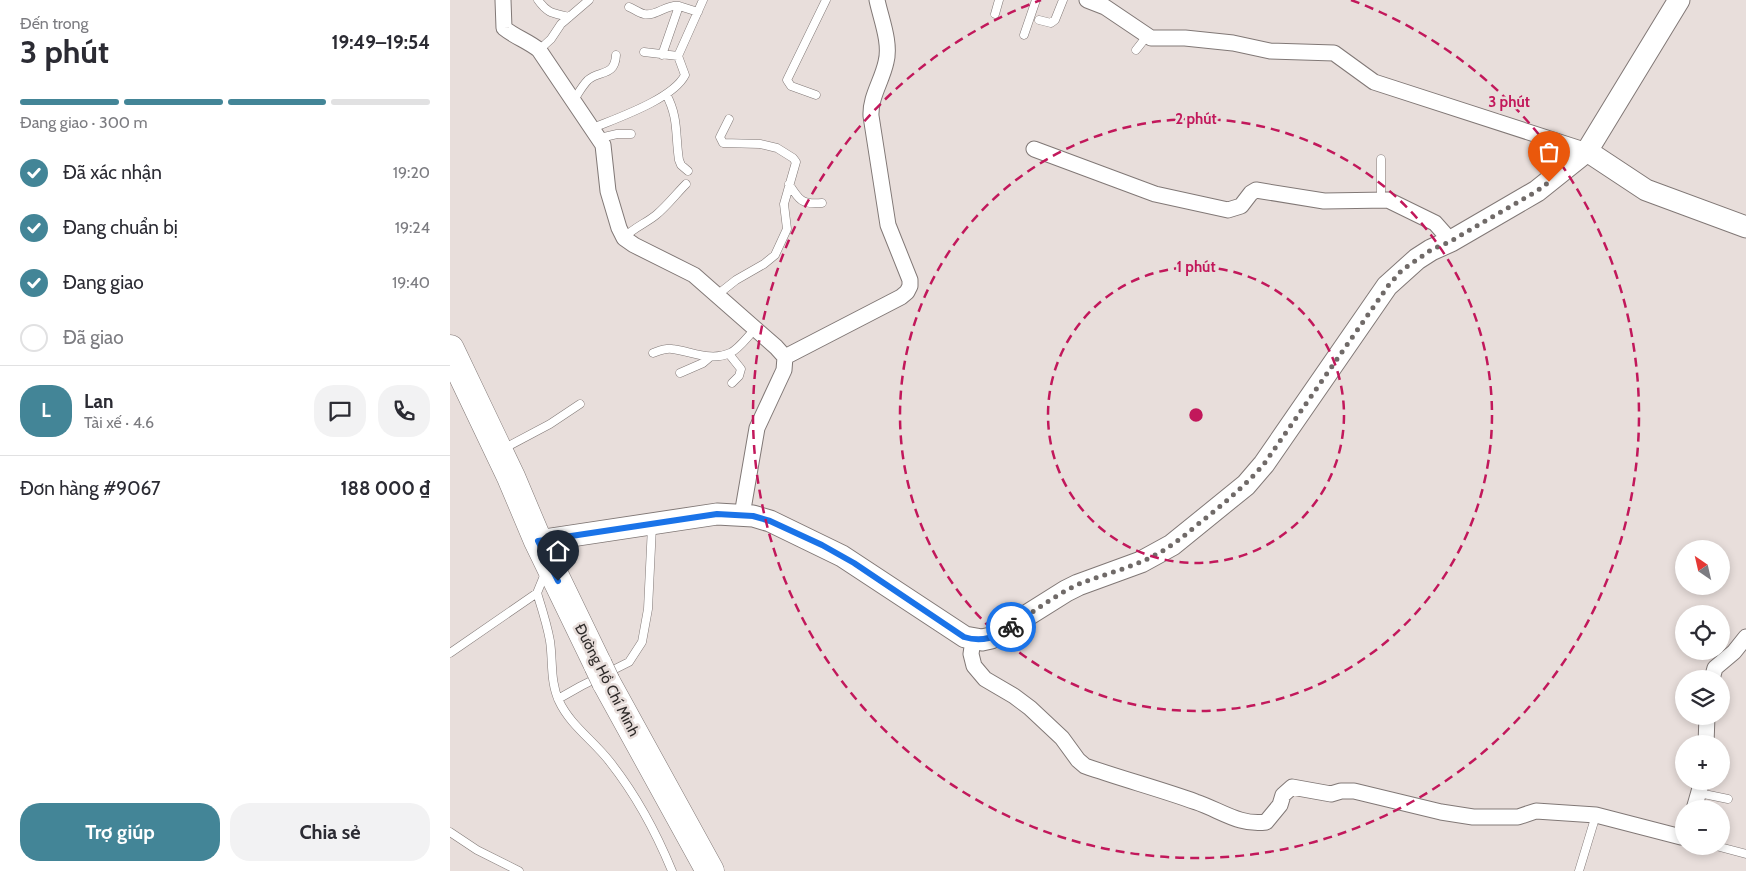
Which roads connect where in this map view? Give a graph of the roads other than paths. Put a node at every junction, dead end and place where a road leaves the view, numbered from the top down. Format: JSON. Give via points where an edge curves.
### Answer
{"nodes":[{"id":1,"x":503,"y":0,"type":"edge"},
{"id":2,"x":538,"y":0,"type":"edge"},
{"id":3,"x":589,"y":0,"type":"edge"},
{"id":4,"x":703,"y":0,"type":"edge"},
{"id":5,"x":826,"y":0,"type":"edge"},
{"id":6,"x":877,"y":0,"type":"edge"},
{"id":7,"x":999,"y":0,"type":"edge"},
{"id":8,"x":1036,"y":0,"type":"edge"},
{"id":9,"x":1063,"y":0,"type":"edge"},
{"id":10,"x":1087,"y":0,"type":"edge"},
{"id":11,"x":1679,"y":0,"type":"edge"},
{"id":12,"x":679,"y":6,"type":"junction"},
{"id":13,"x":629,"y":7,"type":"dead end"},
{"id":14,"x":698,"y":12,"type":"junction"},
{"id":15,"x":995,"y":14,"type":"dead end"},
{"id":16,"x":569,"y":17,"type":"junction"},
{"id":17,"x":1039,"y":20,"type":"dead end"},
{"id":18,"x":1024,"y":35,"type":"dead end"},
{"id":19,"x":1147,"y":36,"type":"junction"},
{"id":20,"x":539,"y":50,"type":"junction"},
{"id":21,"x":1136,"y":50,"type":"dead end"},
{"id":22,"x":644,"y":52,"type":"dead end"},
{"id":23,"x":616,"y":55,"type":"dead end"},
{"id":24,"x":662,"y":55,"type":"junction"},
{"id":25,"x":678,"y":56,"type":"junction"},
{"id":26,"x":666,"y":94,"type":"junction"},
{"id":27,"x":816,"y":95,"type":"dead end"},
{"id":28,"x":574,"y":101,"type":"junction"},
{"id":29,"x":729,"y":119,"type":"dead end"},
{"id":30,"x":596,"y":133,"type":"junction"},
{"id":31,"x":631,"y":134,"type":"dead end"},
{"id":32,"x":1034,"y":149,"type":"dead end"},
{"id":33,"x":1587,"y":151,"type":"junction"},
{"id":34,"x":1381,"y":158,"type":"dead end"},
{"id":35,"x":688,"y":171,"type":"dead end"},
{"id":36,"x":686,"y":184,"type":"dead end"},
{"id":37,"x":789,"y":184,"type":"junction"},
{"id":38,"x":1381,"y":200,"type":"junction"},
{"id":39,"x":822,"y":203,"type":"dead end"},
{"id":40,"x":1746,"y":227,"type":"edge"},
{"id":41,"x":624,"y":238,"type":"junction"},
{"id":42,"x":1451,"y":241,"type":"junction"},
{"id":43,"x":717,"y":295,"type":"junction"},
{"id":44,"x":756,"y":329,"type":"junction"},
{"id":45,"x":450,"y":349,"type":"edge"},
{"id":46,"x":653,"y":353,"type":"dead end"},
{"id":47,"x":729,"y":354,"type":"junction"},
{"id":48,"x":710,"y":357,"type":"junction"},
{"id":49,"x":785,"y":357,"type":"junction"},
{"id":50,"x":680,"y":373,"type":"dead end"},
{"id":51,"x":732,"y":383,"type":"dead end"},
{"id":52,"x":580,"y":404,"type":"dead end"},
{"id":53,"x":499,"y":452,"type":"junction"},
{"id":54,"x":742,"y":515,"type":"junction"},
{"id":55,"x":652,"y":524,"type":"junction"},
{"id":56,"x":544,"y":553,"type":"junction"},
{"id":57,"x":537,"y":593,"type":"junction"},
{"id":58,"x":1746,"y":637,"type":"edge"},
{"id":59,"x":973,"y":640,"type":"junction"},
{"id":60,"x":450,"y":653,"type":"edge"},
{"id":61,"x":1714,"y":670,"type":"edge"},
{"id":62,"x":558,"y":699,"type":"junction"},
{"id":63,"x":1707,"y":790,"type":"edge"},
{"id":64,"x":1728,"y":799,"type":"dead end"},
{"id":65,"x":1596,"y":815,"type":"junction"},
{"id":66,"x":450,"y":832,"type":"edge"},
{"id":67,"x":1675,"y":833,"type":"edge"},
{"id":68,"x":1730,"y":850,"type":"edge"},
{"id":69,"x":1746,"y":854,"type":"edge"},
{"id":70,"x":519,"y":871,"type":"edge"},
{"id":71,"x":672,"y":871,"type":"edge"},
{"id":72,"x":710,"y":871,"type":"edge"},
{"id":73,"x":1579,"y":871,"type":"edge"}],
"edges":[{"from":1,"to":20,"type":"street","via":[[504,28]]},
{"from":2,"to":16,"type":"lane","via":[[544,10]]},
{"from":3,"to":16,"type":"lane"},
{"from":4,"to":14,"type":"lane"},
{"from":5,"to":27,"type":"lane","via":[[786,80],[791,86]]},
{"from":6,"to":49,"type":"street","via":[[888,53],[872,101],[871,116],[888,225],[910,286],[901,297]]},
{"from":7,"to":15,"type":"lane"},
{"from":8,"to":18,"type":"lane"},
{"from":9,"to":17,"type":"lane","via":[[1055,20],[1051,23]]},
{"from":10,"to":19,"type":"street","via":[[1105,7]]},
{"from":11,"to":33,"type":"street"},
{"from":12,"to":13,"type":"lane","via":[[645,14]]},
{"from":12,"to":14,"type":"lane"},
{"from":12,"to":24,"type":"lane"},
{"from":14,"to":25,"type":"lane"},
{"from":16,"to":20,"type":"lane"},
{"from":19,"to":21,"type":"lane"},
{"from":19,"to":33,"type":"street","via":[[1233,44],[1266,51],[1334,53],[1374,82]]},
{"from":20,"to":28,"type":"street"},
{"from":22,"to":24,"type":"lane"},
{"from":23,"to":28,"type":"lane","via":[[611,69],[588,80]]},
{"from":24,"to":25,"type":"lane"},
{"from":25,"to":26,"type":"lane","via":[[685,75]]},
{"from":26,"to":30,"type":"lane"},
{"from":26,"to":35,"type":"lane","via":[[673,108],[679,160]]},
{"from":28,"to":30,"type":"street"},
{"from":29,"to":37,"type":"lane","via":[[721,141],[727,144],[760,144],[787,154],[796,162]]},
{"from":30,"to":31,"type":"lane"},
{"from":30,"to":41,"type":"street","via":[[605,152],[608,191]]},
{"from":32,"to":38,"type":"street","via":[[1155,194],[1228,210],[1241,206],[1256,190],[1324,201]]},
{"from":33,"to":40,"type":"street","via":[[1646,190]]},
{"from":33,"to":42,"type":"street","via":[[1537,191]]},
{"from":34,"to":38,"type":"lane"},
{"from":36,"to":41,"type":"lane","via":[[658,214],[632,229]]},
{"from":37,"to":39,"type":"lane","via":[[802,202]]},
{"from":37,"to":43,"type":"lane","via":[[784,204],[788,229],[774,255]]},
{"from":38,"to":42,"type":"street","via":[[1396,203],[1435,223]]},
{"from":41,"to":43,"type":"street","via":[[689,272]]},
{"from":42,"to":59,"type":"street","via":[[1417,259],[1388,286],[1246,485],[1157,554],[1066,591],[992,638]]},
{"from":43,"to":44,"type":"street"},
{"from":44,"to":47,"type":"lane"},
{"from":44,"to":49,"type":"street"},
{"from":45,"to":53,"type":"highway","name":"Đường Hồ Chí Minh"},
{"from":46,"to":48,"type":"lane","via":[[673,348]]},
{"from":47,"to":48,"type":"lane"},
{"from":47,"to":51,"type":"lane","via":[[741,369]]},
{"from":48,"to":50,"type":"lane"},
{"from":49,"to":54,"type":"street","via":[[784,370],[757,428]]},
{"from":52,"to":53,"type":"lane"},
{"from":53,"to":56,"type":"highway","name":"Đường Hồ Chí Minh"},
{"from":54,"to":55,"type":"street","via":[[717,514]]},
{"from":54,"to":59,"type":"street","via":[[770,521],[835,552],[956,633]]},
{"from":55,"to":56,"type":"street"},
{"from":55,"to":62,"type":"lane","via":[[648,610],[642,642],[629,662]]},
{"from":56,"to":57,"type":"lane"},
{"from":56,"to":72,"type":"highway","name":"Đường Hồ Chí Minh","via":[[602,673]]},
{"from":57,"to":60,"type":"lane"},
{"from":57,"to":62,"type":"lane","via":[[550,642],[552,683]]},
{"from":58,"to":61,"type":"street"},
{"from":59,"to":65,"type":"street","via":[[971,654],[974,666],[985,678],[1030,708],[1086,766],[1197,802],[1240,821],[1266,822],[1280,805],[1283,795],[1292,788],[1331,794],[1354,791],[1473,817],[1518,817],[1536,811]]},
{"from":62,"to":71,"type":"lane","via":[[641,806]]},
{"from":63,"to":64,"type":"lane"},
{"from":65,"to":67,"type":"street"},
{"from":65,"to":73,"type":"lane"},
{"from":66,"to":70,"type":"lane"},
{"from":68,"to":69,"type":"lane"}]}
